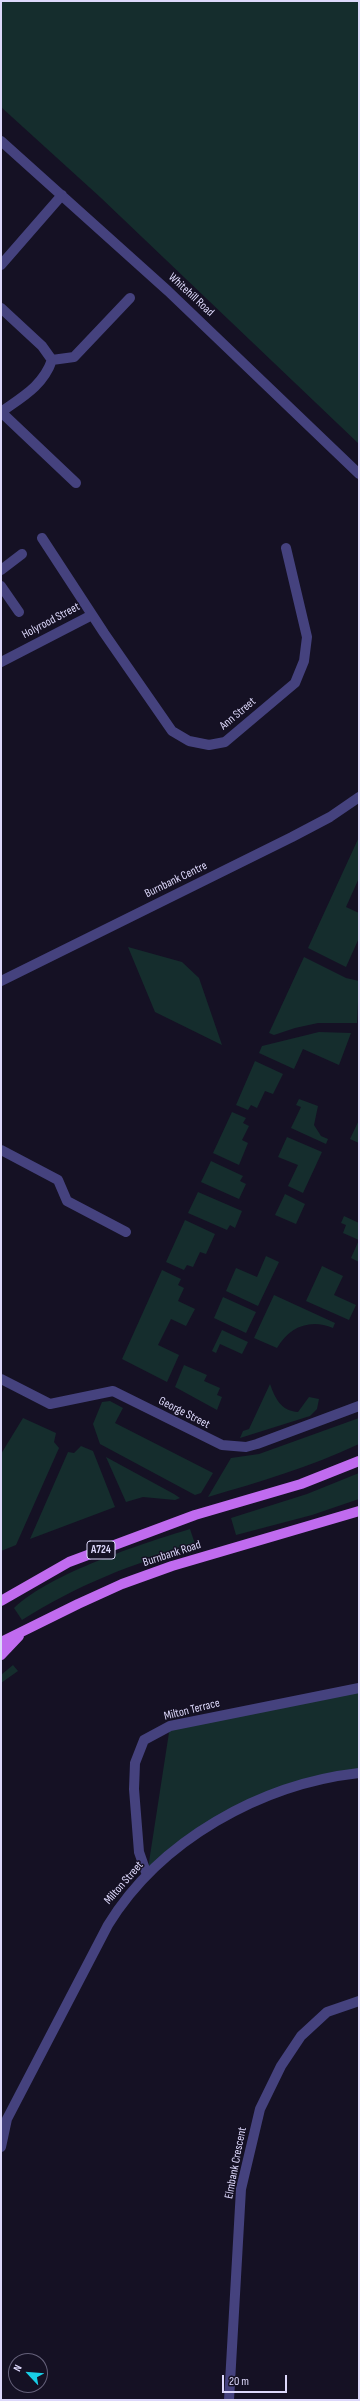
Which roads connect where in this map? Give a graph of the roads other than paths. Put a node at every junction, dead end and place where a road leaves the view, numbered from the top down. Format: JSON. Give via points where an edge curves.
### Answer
{"nodes":[{"id":1,"x":1,"y":140,"type":"edge"},
{"id":2,"x":62,"y":195,"type":"junction"},
{"id":3,"x":1,"y":265,"type":"edge"},
{"id":4,"x":130,"y":298,"type":"dead end"},
{"id":5,"x":1,"y":308,"type":"edge"},
{"id":6,"x":52,"y":360,"type":"junction"},
{"id":7,"x":1,"y":412,"type":"edge"},
{"id":8,"x":359,"y":474,"type":"edge"},
{"id":9,"x":76,"y":483,"type":"dead end"},
{"id":10,"x":42,"y":538,"type":"dead end"},
{"id":11,"x":286,"y":548,"type":"dead end"},
{"id":12,"x":22,"y":554,"type":"dead end"},
{"id":13,"x":1,"y":570,"type":"edge"},
{"id":14,"x":1,"y":586,"type":"edge"},
{"id":15,"x":19,"y":612,"type":"dead end"},
{"id":16,"x":92,"y":615,"type":"junction"},
{"id":17,"x":1,"y":662,"type":"edge"},
{"id":18,"x":359,"y":797,"type":"edge"},
{"id":19,"x":1,"y":981,"type":"edge"},
{"id":20,"x":1,"y":1150,"type":"edge"},
{"id":21,"x":126,"y":1232,"type":"dead end"},
{"id":22,"x":1,"y":1379,"type":"edge"},
{"id":23,"x":359,"y":1406,"type":"edge"},
{"id":24,"x":359,"y":1461,"type":"edge"},
{"id":25,"x":359,"y":1511,"type":"edge"},
{"id":26,"x":6,"y":1594,"type":"edge"},
{"id":27,"x":1,"y":1601,"type":"edge"},
{"id":28,"x":20,"y":1634,"type":"junction"},
{"id":29,"x":1,"y":1642,"type":"edge"},
{"id":30,"x":1,"y":1655,"type":"edge"},
{"id":31,"x":359,"y":1688,"type":"edge"},
{"id":32,"x":359,"y":1773,"type":"edge"},
{"id":33,"x":147,"y":1875,"type":"junction"},
{"id":34,"x":359,"y":2001,"type":"edge"},
{"id":35,"x":4,"y":2118,"type":"edge"},
{"id":36,"x":1,"y":2147,"type":"edge"},
{"id":37,"x":229,"y":2400,"type":"edge"}],
"edges":[{"from":1,"to":2,"type":"street","name":"Whitehill Road"},
{"from":2,"to":3,"type":"street"},
{"from":2,"to":8,"type":"street","name":"Whitehill Road","via":[[168,291]]},
{"from":4,"to":6,"type":"street","via":[[74,358]]},
{"from":5,"to":6,"type":"street","via":[[42,346]]},
{"from":6,"to":7,"type":"street","via":[[48,373],[38,385]]},
{"from":7,"to":9,"type":"street"},
{"from":10,"to":16,"type":"street","name":"Ann Street"},
{"from":11,"to":16,"type":"street","name":"Ann Street","via":[[307,637],[304,661],[295,682],[225,742],[209,745],[189,740],[172,731]]},
{"from":12,"to":13,"type":"street"},
{"from":14,"to":15,"type":"street"},
{"from":16,"to":17,"type":"street","name":"Holyrood Street"},
{"from":18,"to":19,"type":"street","name":"Burnbank Centre","via":[[330,817],[292,837]]},
{"from":20,"to":21,"type":"street","via":[[58,1180],[67,1201]]},
{"from":22,"to":23,"type":"street","name":"George Street","via":[[50,1404],[113,1391],[210,1441],[232,1447],[257,1444]]},
{"from":24,"to":26,"type":"main road","number":"A724","via":[[301,1484],[195,1515],[69,1562]]},
{"from":25,"to":28,"type":"main road","name":"Burnbank Road","via":[[172,1566],[122,1584]]},
{"from":26,"to":27,"type":"main road"},
{"from":28,"to":29,"type":"main road","name":"Burnbank Road"},
{"from":28,"to":30,"type":"main road"},
{"from":31,"to":33,"type":"street","name":"Milton Terrace","via":[[170,1726],[144,1740],[135,1763],[134,1789],[138,1852]]},
{"from":32,"to":33,"type":"street","name":"Milton Street","via":[[329,1776],[262,1798],[192,1836]]},
{"from":33,"to":35,"type":"street","name":"Milton Street","via":[[117,1909]]},
{"from":34,"to":37,"type":"street","name":"Elmbank Crescent","via":[[327,2012],[301,2036],[281,2066],[260,2109],[242,2189]]},
{"from":35,"to":36,"type":"street","name":"Milton Street"}]}
